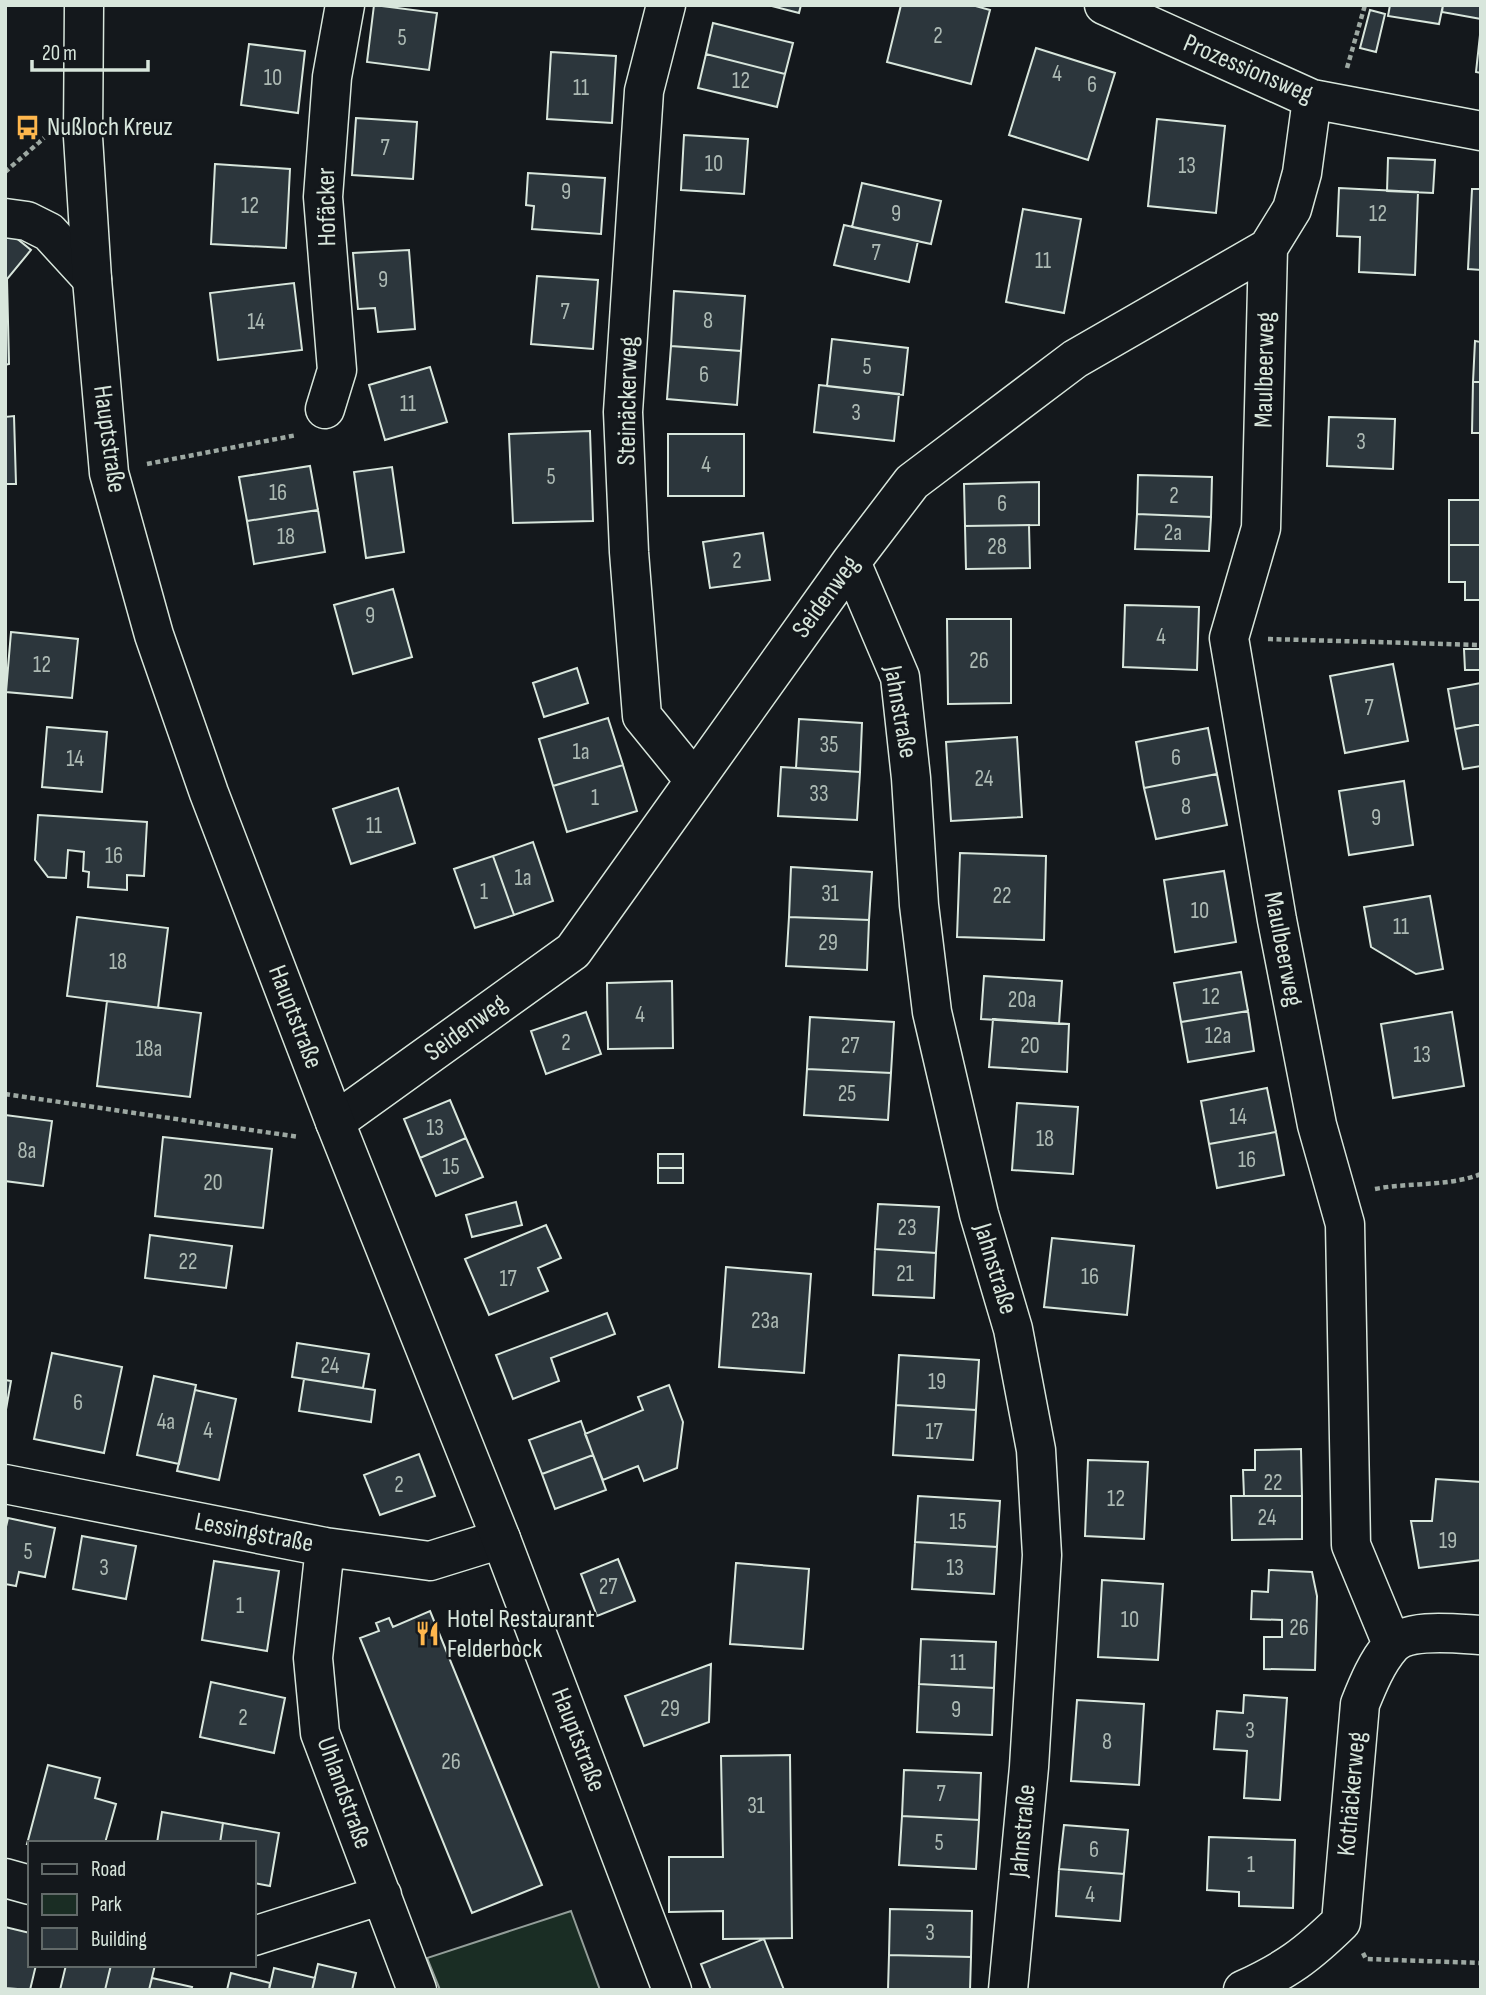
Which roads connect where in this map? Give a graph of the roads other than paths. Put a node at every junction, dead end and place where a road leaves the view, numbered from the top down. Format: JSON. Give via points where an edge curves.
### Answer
{"nodes":[{"id":1,"x":84,"y":5,"type":"edge"},
{"id":2,"x":345,"y":5,"type":"edge"},
{"id":3,"x":666,"y":5,"type":"edge"},
{"id":4,"x":1104,"y":5,"type":"edge"},
{"id":5,"x":1312,"y":99,"type":"junction"},
{"id":6,"x":1481,"y":131,"type":"edge"},
{"id":7,"x":5,"y":218,"type":"edge"},
{"id":8,"x":1268,"y":248,"type":"junction"},
{"id":9,"x":92,"y":279,"type":"junction"},
{"id":10,"x":325,"y":409,"type":"road end"},
{"id":11,"x":851,"y":562,"type":"junction"},
{"id":12,"x":694,"y":780,"type":"junction"},
{"id":13,"x":340,"y":1133,"type":"junction"},
{"id":14,"x":5,"y":1484,"type":"edge"},
{"id":15,"x":501,"y":1539,"type":"junction"},
{"id":16,"x":325,"y":1547,"type":"junction"},
{"id":17,"x":1481,"y":1635,"type":"edge"},
{"id":18,"x":1392,"y":1644,"type":"junction"},
{"id":19,"x":5,"y":1878,"type":"edge"},
{"id":20,"x":28,"y":1884,"type":"edge"},
{"id":21,"x":382,"y":1895,"type":"junction"},
{"id":22,"x":256,"y":1935,"type":"edge"},
{"id":23,"x":417,"y":1990,"type":"edge"},
{"id":24,"x":673,"y":1990,"type":"edge"},
{"id":25,"x":1008,"y":1990,"type":"edge"},
{"id":26,"x":1243,"y":1990,"type":"edge"}],
"edges":[{"from":1,"to":9,"type":"street","name":"Hauptstraße","via":[[83,137]]},
{"from":2,"to":10,"type":"street","name":"Hofäcker","via":[[332,77],[323,197],[337,370]]},
{"from":3,"to":12,"type":"street","name":"Steinäckerweg","via":[[644,91],[624,424],[642,716]]},
{"from":4,"to":5,"type":"street","name":"Prozessionsweg"},
{"from":5,"to":6,"type":"street","name":"Prozessionsweg"},
{"from":5,"to":8,"type":"street","name":"Seidenweg","via":[[1292,209]]},
{"from":7,"to":9,"type":"street","via":[[27,221],[49,232]]},
{"from":8,"to":11,"type":"street","name":"Seidenweg","via":[[1075,359],[912,482]]},
{"from":8,"to":18,"type":"street","name":"Maulbeerweg","via":[[1261,528],[1229,638],[1317,1125],[1345,1224],[1351,1545]]},
{"from":9,"to":13,"type":"street","name":"Hauptstraße","via":[[109,473],[154,635],[209,793]]},
{"from":11,"to":12,"type":"street","name":"Seidenweg"},
{"from":11,"to":25,"type":"street","name":"Jahnstraße","via":[[900,677],[932,1012],[979,1214],[1013,1329],[1036,1450],[1042,1555],[1029,1767]]},
{"from":12,"to":13,"type":"street","name":"Seidenweg","via":[[573,951]]},
{"from":13,"to":15,"type":"street","name":"Hauptstraße"},
{"from":14,"to":16,"type":"street","name":"Lessingstraße"},
{"from":15,"to":16,"type":"street","name":"Lessingstraße","via":[[430,1561]]},
{"from":15,"to":24,"type":"street","name":"Hauptstraße"},
{"from":16,"to":21,"type":"street","name":"Uhlandstraße","via":[[313,1658],[320,1734]]},
{"from":17,"to":18,"type":"street","via":[[1435,1632]]},
{"from":18,"to":26,"type":"street","name":"Kothäckerweg","via":[[1360,1703],[1341,1922],[1307,1955]]},
{"from":19,"to":20,"type":"street"},
{"from":21,"to":22,"type":"street"},
{"from":21,"to":23,"type":"street","name":"Uhlandstraße"}]}
